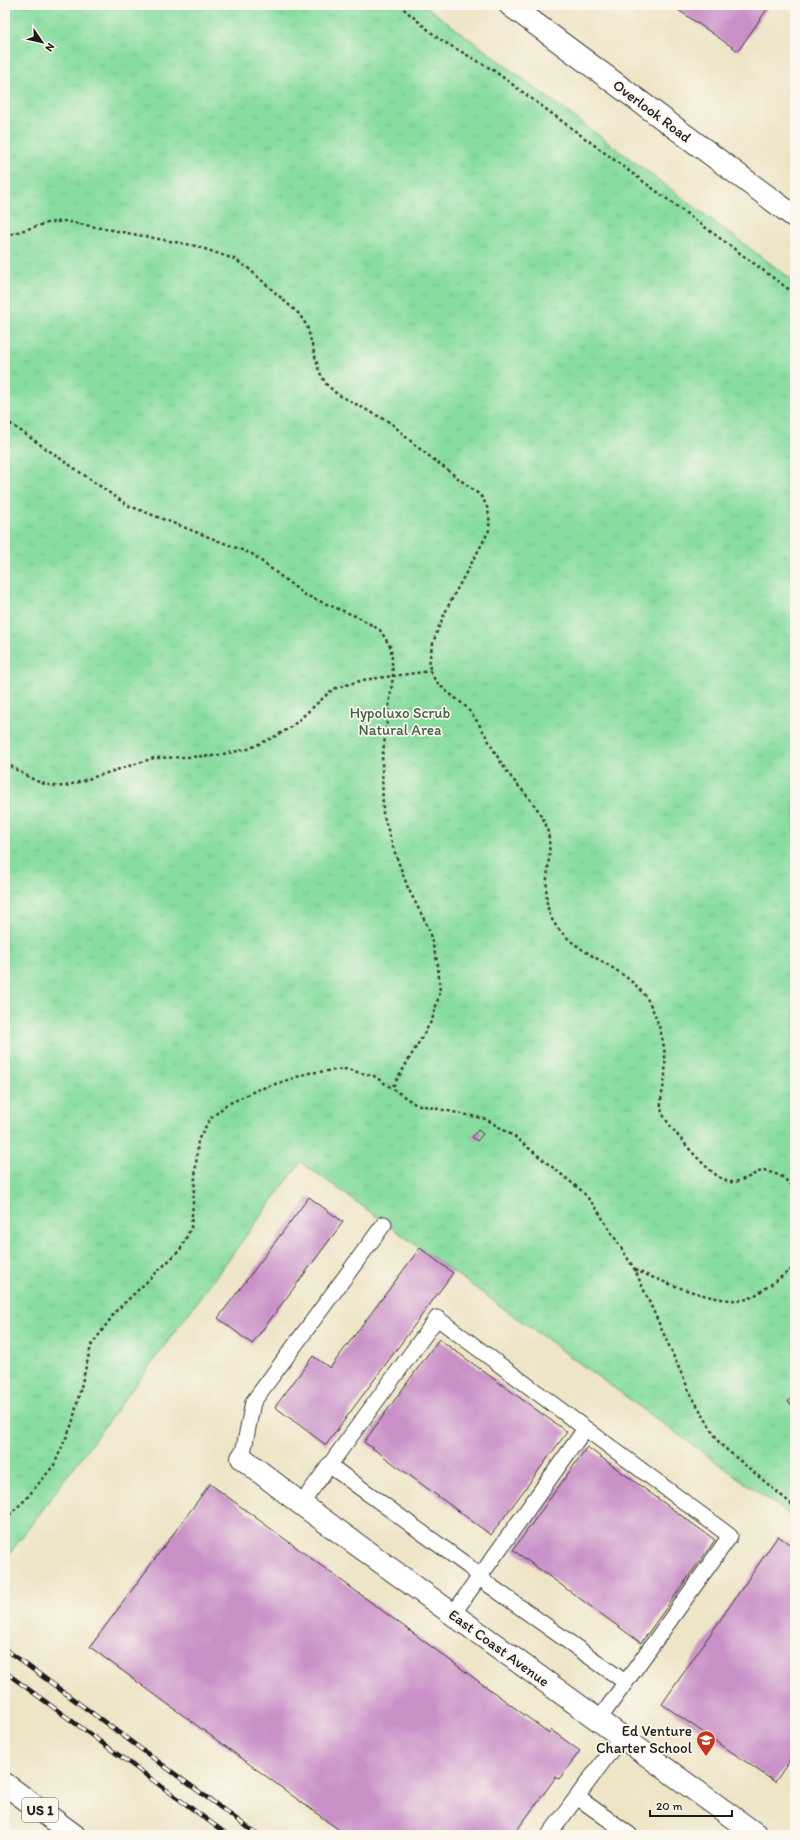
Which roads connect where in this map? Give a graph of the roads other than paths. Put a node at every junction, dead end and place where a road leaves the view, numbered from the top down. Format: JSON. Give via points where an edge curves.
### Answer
{"nodes":[{"id":1,"x":510,"y":5,"type":"edge"},
{"id":2,"x":795,"y":217,"type":"edge"},
{"id":3,"x":384,"y":1224,"type":"dead end"},
{"id":4,"x":584,"y":1429,"type":"junction"},
{"id":5,"x":242,"y":1458,"type":"joint"},
{"id":6,"x":329,"y":1465,"type":"junction"},
{"id":7,"x":301,"y":1504,"type":"junction"},
{"id":8,"x":480,"y":1576,"type":"junction"},
{"id":9,"x":453,"y":1614,"type":"junction"},
{"id":10,"x":625,"y":1682,"type":"junction"},
{"id":11,"x":598,"y":1721,"type":"junction"},
{"id":12,"x":621,"y":1737,"type":"junction"},
{"id":13,"x":5,"y":1784,"type":"edge"},
{"id":14,"x":577,"y":1797,"type":"junction"},
{"id":15,"x":74,"y":1835,"type":"edge"},
{"id":16,"x":550,"y":1835,"type":"edge"},
{"id":17,"x":630,"y":1835,"type":"edge"},
{"id":18,"x":757,"y":1835,"type":"edge"}],
"edges":[{"from":1,"to":2,"type":"street","name":"Overlook Road"},
{"from":3,"to":5,"type":"lane","via":[[253,1402]]},
{"from":4,"to":6,"type":"lane","via":[[437,1318]]},
{"from":4,"to":8,"type":"lane"},
{"from":4,"to":10,"type":"lane","via":[[730,1536]]},
{"from":5,"to":7,"type":"street","name":"East Coast Avenue"},
{"from":6,"to":7,"type":"lane"},
{"from":6,"to":8,"type":"lane"},
{"from":7,"to":9,"type":"street","name":"East Coast Avenue"},
{"from":8,"to":9,"type":"lane"},
{"from":8,"to":10,"type":"lane"},
{"from":9,"to":11,"type":"street","name":"East Coast Avenue"},
{"from":10,"to":11,"type":"lane"},
{"from":11,"to":12,"type":"street","name":"East Coast Avenue"},
{"from":12,"to":14,"type":"lane"},
{"from":12,"to":18,"type":"street","name":"East Coast Avenue"},
{"from":13,"to":15,"type":"street","number":"US 1"},
{"from":14,"to":16,"type":"lane"},
{"from":14,"to":17,"type":"lane"}]}
